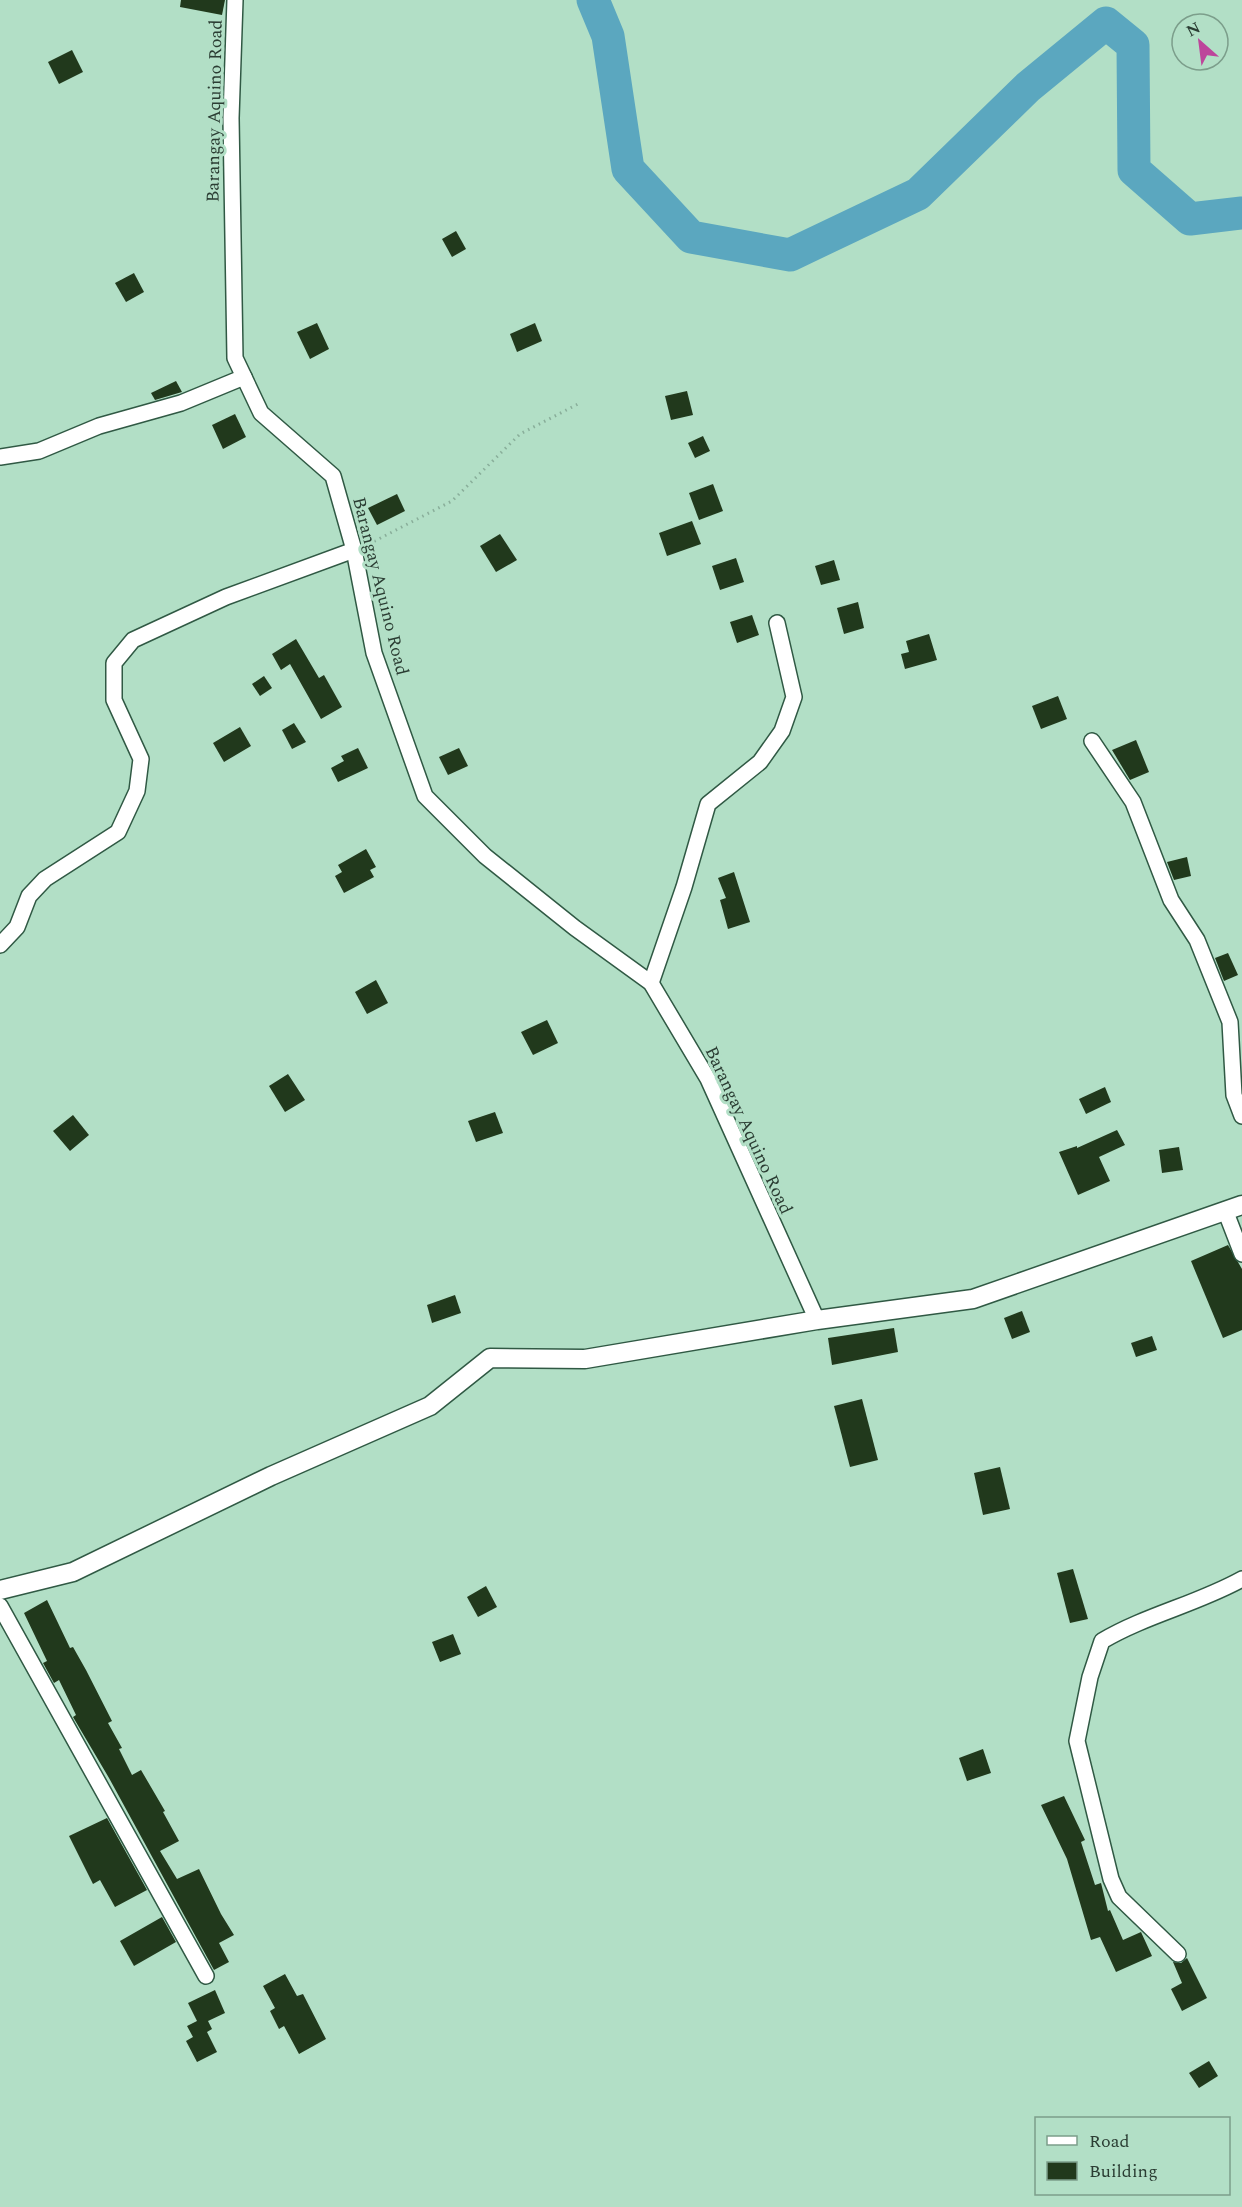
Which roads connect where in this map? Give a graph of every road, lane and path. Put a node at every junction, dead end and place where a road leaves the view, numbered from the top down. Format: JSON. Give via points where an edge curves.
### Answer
{"nodes":[{"id":1,"x":235,"y":0,"type":"edge"},
{"id":2,"x":244,"y":377,"type":"junction"},
{"id":3,"x":578,"y":404,"type":"dead end"},
{"id":4,"x":0,"y":457,"type":"edge"},
{"id":5,"x":354,"y":550,"type":"junction"},
{"id":6,"x":777,"y":623,"type":"dead end"},
{"id":7,"x":1092,"y":741,"type":"dead end"},
{"id":8,"x":0,"y":945,"type":"edge"},
{"id":9,"x":651,"y":983,"type":"junction"},
{"id":10,"x":1242,"y":1116,"type":"edge"},
{"id":11,"x":1234,"y":1207,"type":"edge"},
{"id":12,"x":1242,"y":1254,"type":"edge"},
{"id":13,"x":817,"y":1320,"type":"junction"},
{"id":14,"x":1242,"y":1580,"type":"edge"},
{"id":15,"x":0,"y":1590,"type":"edge"},
{"id":16,"x":0,"y":1606,"type":"edge"},
{"id":17,"x":1178,"y":1954,"type":"dead end"},
{"id":18,"x":206,"y":1976,"type":"dead end"}],
"edges":[{"from":1,"to":2,"type":"street","name":"Barangay Aquino Road","via":[[231,118],[235,358]]},
{"from":2,"to":4,"type":"street","via":[[181,403],[99,426],[39,451]]},
{"from":2,"to":5,"type":"street","name":"Barangay Aquino Road","via":[[261,413],[333,476]]},
{"from":3,"to":5,"type":"path","via":[[520,434],[452,501]]},
{"from":5,"to":8,"type":"street","via":[[226,597],[133,640],[114,663],[114,700],[141,759],[136,791],[118,832],[45,879],[29,896],[17,927]]},
{"from":5,"to":9,"type":"street","name":"Barangay Aquino Road","via":[[374,653],[425,796],[485,856]]},
{"from":6,"to":9,"type":"street","via":[[794,697],[782,731],[760,762],[708,804]]},
{"from":7,"to":10,"type":"street","via":[[1133,802],[1171,900],[1197,940],[1230,1022],[1233,1095]]},
{"from":9,"to":13,"type":"street","name":"Barangay Aquino Road","via":[[708,1079]]},
{"from":11,"to":12,"type":"street"},
{"from":11,"to":13,"type":"street","via":[[973,1299]]},
{"from":13,"to":15,"type":"street","via":[[585,1359],[490,1358],[430,1406],[271,1476],[82,1569]]},
{"from":14,"to":17,"type":"street","via":[[1125,1627],[1102,1641],[1077,1741],[1111,1879],[1119,1897]]},
{"from":16,"to":18,"type":"street"}]}
